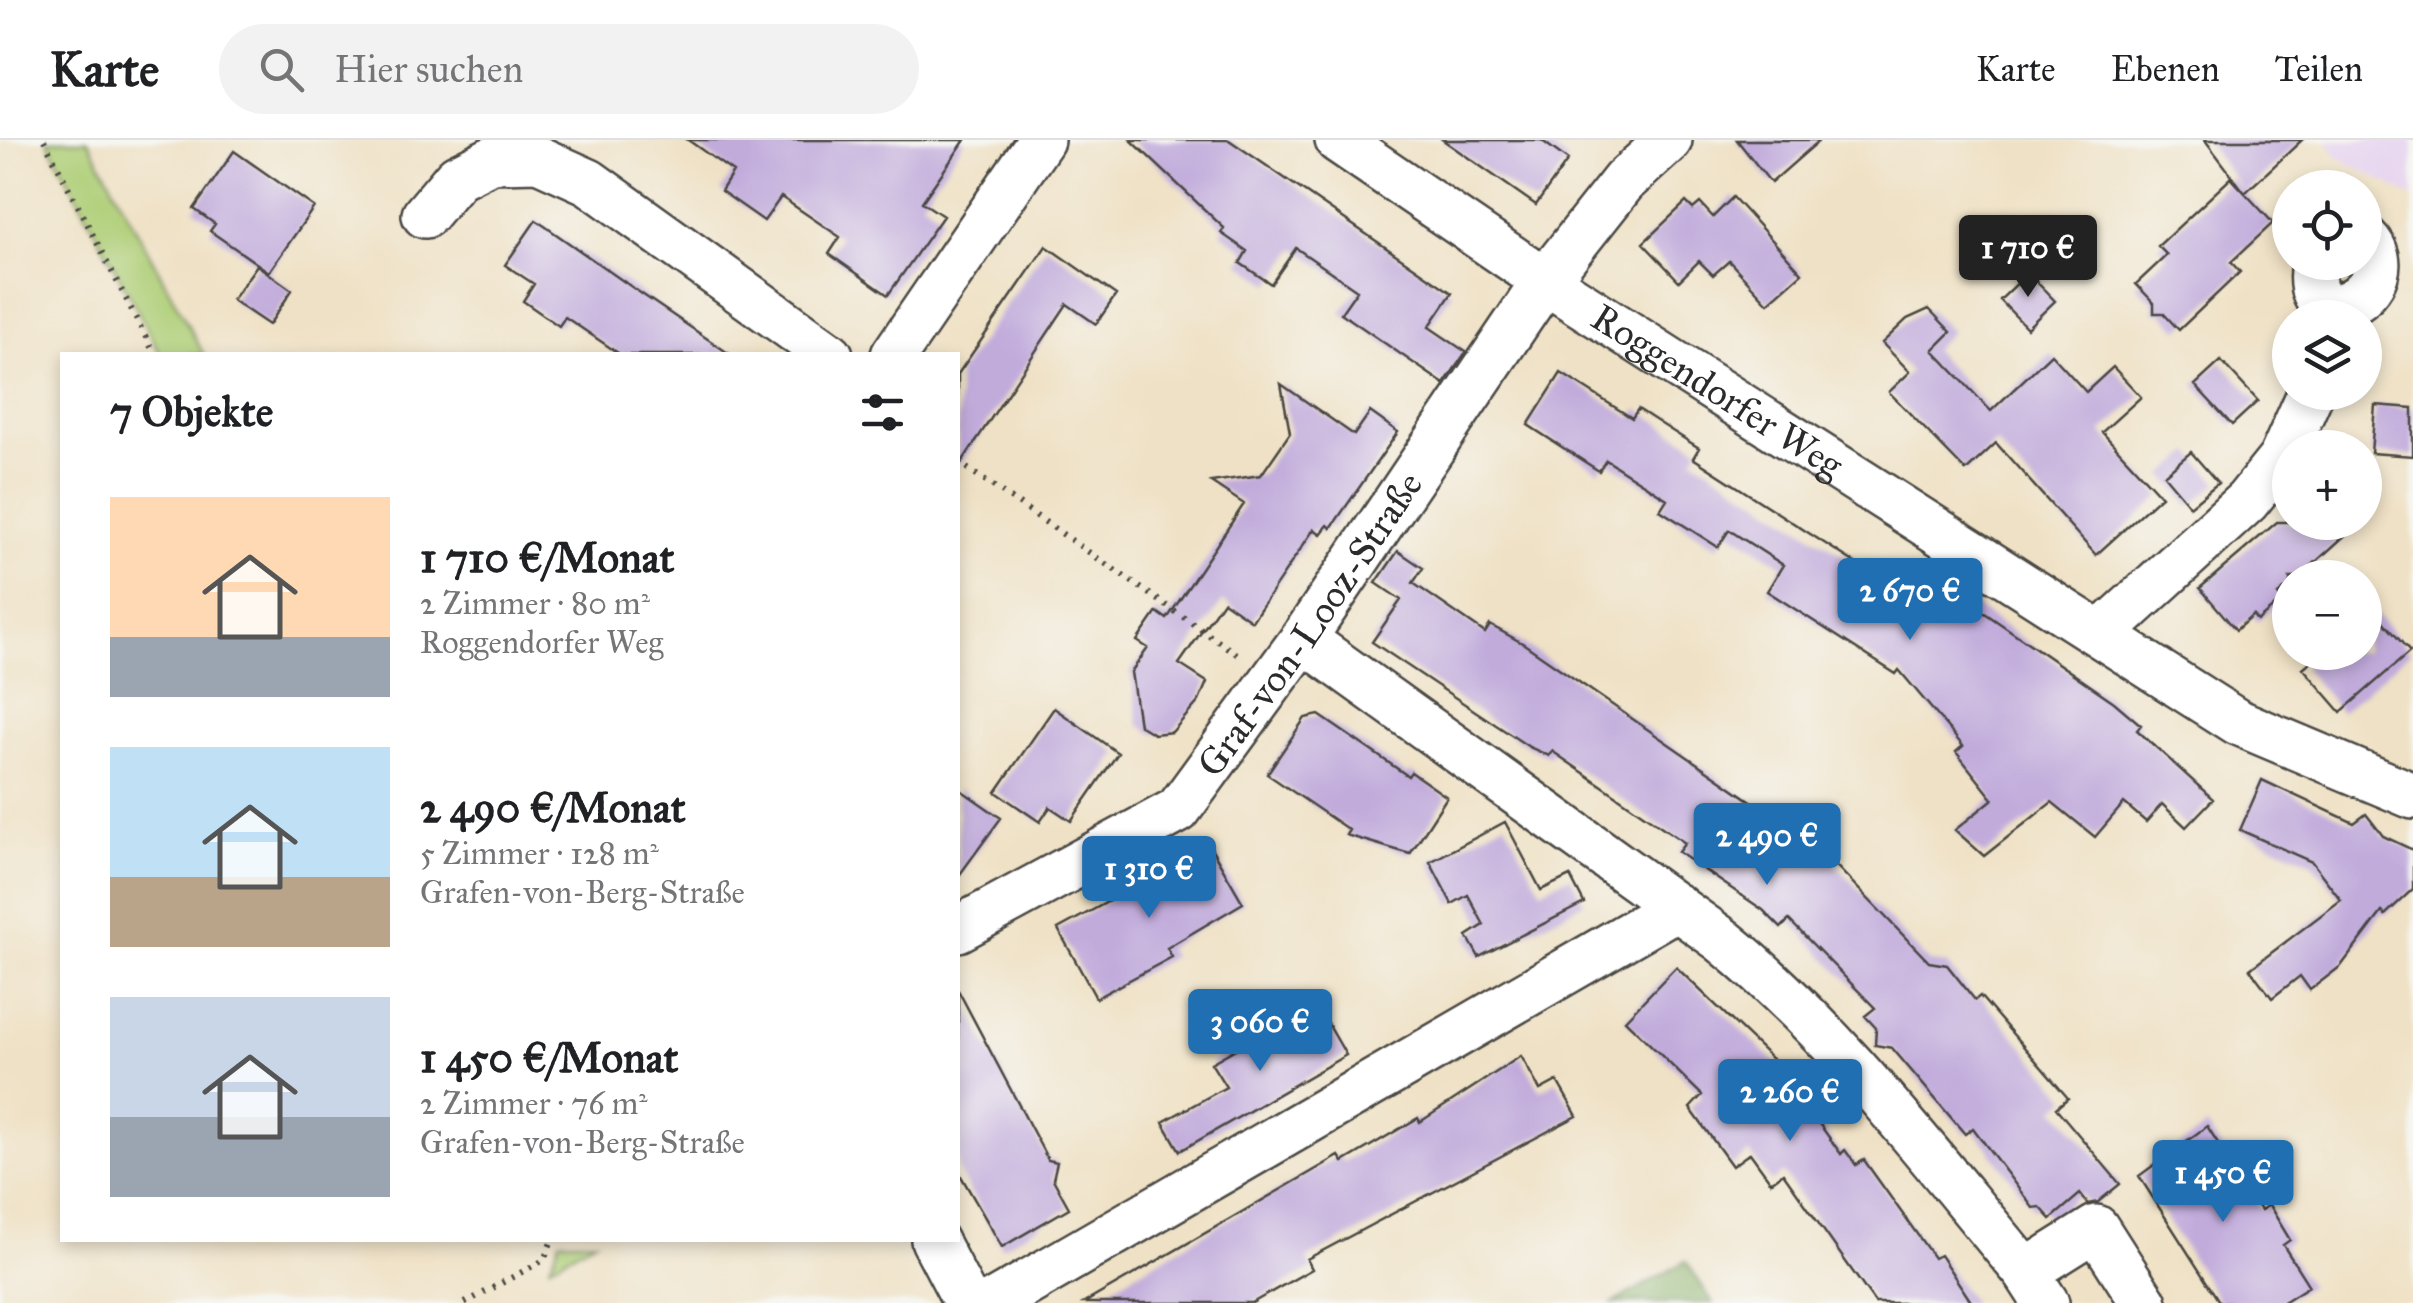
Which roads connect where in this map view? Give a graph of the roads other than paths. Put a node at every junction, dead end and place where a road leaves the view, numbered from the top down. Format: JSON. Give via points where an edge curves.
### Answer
{"nodes":[{"id":1,"x":1041,"y":140,"type":"edge"},
{"id":2,"x":1338,"y":140,"type":"edge"},
{"id":3,"x":1669,"y":140,"type":"edge"},
{"id":4,"x":424,"y":214,"type":"dead end"},
{"id":5,"x":2382,"y":253,"type":"edge"},
{"id":6,"x":1544,"y":281,"type":"junction"},
{"id":7,"x":2372,"y":300,"type":"edge"},
{"id":8,"x":826,"y":352,"type":"edge"},
{"id":9,"x":896,"y":352,"type":"edge"},
{"id":10,"x":2303,"y":410,"type":"edge"},
{"id":11,"x":2102,"y":634,"type":"junction"},
{"id":12,"x":1303,"y":640,"type":"junction"},
{"id":13,"x":2413,"y":796,"type":"edge"},
{"id":14,"x":1677,"y":907,"type":"junction"},
{"id":15,"x":960,"y":928,"type":"edge"},
{"id":16,"x":935,"y":1242,"type":"edge"},
{"id":17,"x":2036,"y":1288,"type":"edge"},
{"id":18,"x":967,"y":1303,"type":"edge"},
{"id":19,"x":994,"y":1303,"type":"edge"},
{"id":20,"x":2144,"y":1303,"type":"edge"}],
"edges":[{"from":1,"to":9,"type":"street"},
{"from":2,"to":6,"type":"street","name":"Roggendorfer Weg"},
{"from":3,"to":6,"type":"street","name":"Graf-von-Looz-Straße","via":[[1624,181]]},
{"from":4,"to":8,"type":"street","via":[[457,176],[492,160],[538,158],[589,182]]},
{"from":5,"to":7,"type":"street","via":[[2386,278]]},
{"from":6,"to":11,"type":"street","name":"Roggendorfer Weg"},
{"from":6,"to":12,"type":"street","name":"Graf-von-Looz-Straße"},
{"from":10,"to":11,"type":"street","via":[[2282,459],[2247,501]]},
{"from":11,"to":13,"type":"street","name":"Roggendorfer Weg","via":[[2237,722]]},
{"from":12,"to":14,"type":"street"},
{"from":12,"to":15,"type":"street","name":"Graf-von-Looz-Straße","via":[[1178,810]]},
{"from":14,"to":17,"type":"street","via":[[1777,984],[1824,1032]]},
{"from":14,"to":19,"type":"street"},
{"from":16,"to":18,"type":"street"},
{"from":17,"to":20,"type":"street","via":[[2096,1228]]}]}
